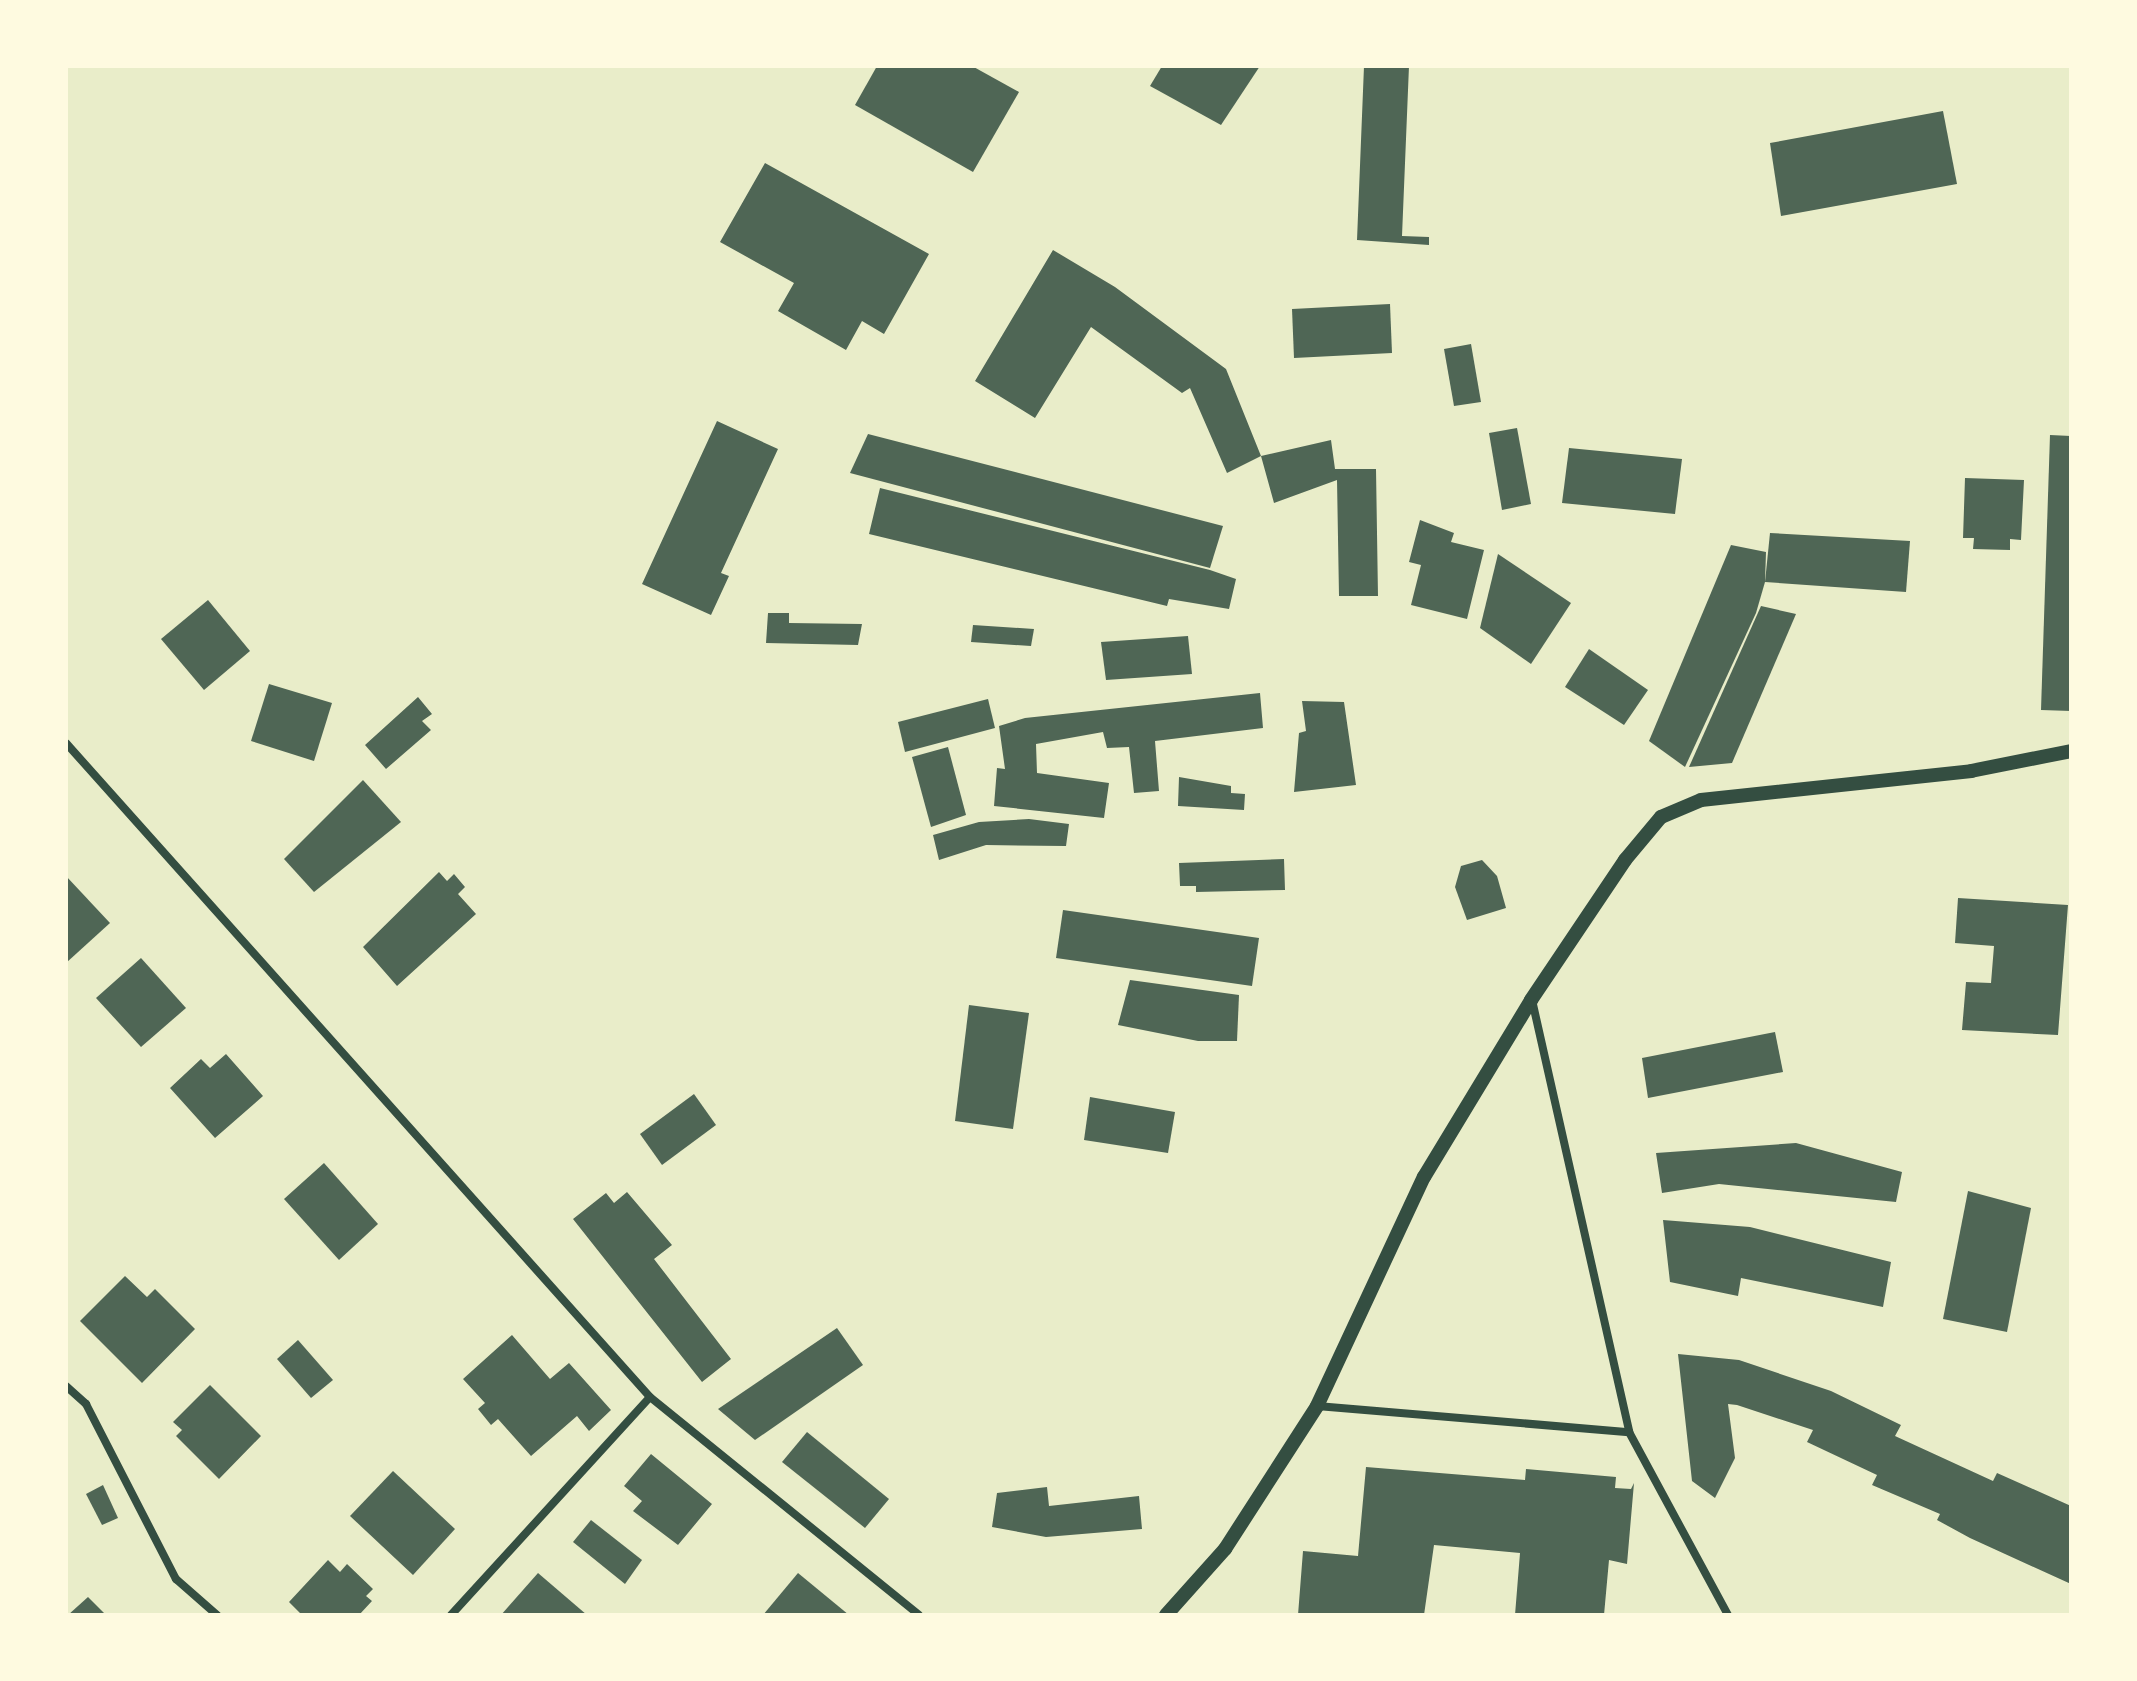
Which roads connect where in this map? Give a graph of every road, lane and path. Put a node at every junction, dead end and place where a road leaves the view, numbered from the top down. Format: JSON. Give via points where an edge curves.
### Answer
{"nodes":[{"id":1,"x":66,"y":743,"type":"edge"},
{"id":2,"x":2071,"y":751,"type":"edge"},
{"id":3,"x":1531,"y":1000,"type":"junction"},
{"id":4,"x":66,"y":1386,"type":"edge"},
{"id":5,"x":650,"y":1397,"type":"junction"},
{"id":6,"x":1317,"y":1406,"type":"junction"},
{"id":7,"x":1629,"y":1432,"type":"junction"},
{"id":8,"x":217,"y":1615,"type":"edge"},
{"id":9,"x":451,"y":1615,"type":"edge"},
{"id":10,"x":919,"y":1615,"type":"edge"},
{"id":11,"x":1166,"y":1615,"type":"edge"},
{"id":12,"x":1728,"y":1615,"type":"edge"}],
"edges":[{"from":1,"to":5,"type":"street"},
{"from":2,"to":3,"type":"street","via":[[1971,771],[1701,800],[1661,817],[1625,860]]},
{"from":3,"to":6,"type":"street","via":[[1424,1177]]},
{"from":3,"to":7,"type":"street"},
{"from":4,"to":8,"type":"street","via":[[86,1404],[176,1579]]},
{"from":5,"to":9,"type":"street"},
{"from":5,"to":10,"type":"street"},
{"from":6,"to":7,"type":"street"},
{"from":6,"to":11,"type":"street","via":[[1225,1549]]},
{"from":7,"to":12,"type":"street"}]}
